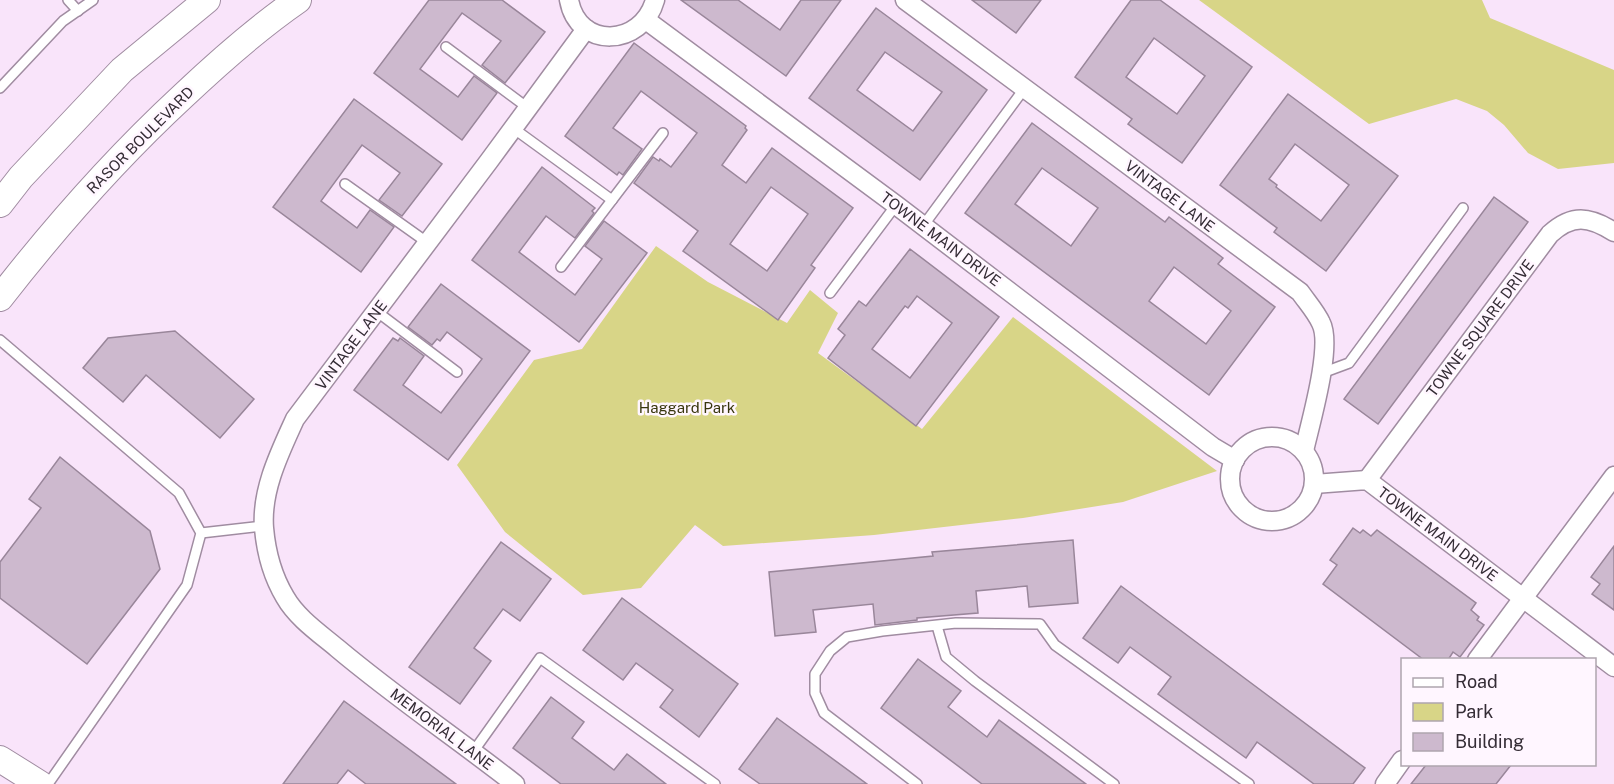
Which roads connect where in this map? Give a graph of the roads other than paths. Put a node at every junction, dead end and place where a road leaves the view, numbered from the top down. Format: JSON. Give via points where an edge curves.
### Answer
{"nodes":[{"id":1,"x":68,"y":0,"type":"edge"},
{"id":2,"x":93,"y":0,"type":"edge"},
{"id":3,"x":207,"y":0,"type":"edge"},
{"id":4,"x":298,"y":0,"type":"edge"},
{"id":5,"x":569,"y":0,"type":"edge"},
{"id":6,"x":655,"y":0,"type":"edge"},
{"id":7,"x":905,"y":0,"type":"edge"},
{"id":8,"x":78,"y":11,"type":"junction"},
{"id":9,"x":646,"y":20,"type":"junction"},
{"id":10,"x":586,"y":29,"type":"junction"},
{"id":11,"x":447,"y":47,"type":"dead end"},
{"id":12,"x":0,"y":87,"type":"edge"},
{"id":13,"x":1024,"y":89,"type":"junction"},
{"id":14,"x":528,"y":108,"type":"junction"},
{"id":15,"x":513,"y":128,"type":"junction"},
{"id":16,"x":663,"y":133,"type":"dead end"},
{"id":17,"x":345,"y":184,"type":"dead end"},
{"id":18,"x":612,"y":200,"type":"junction"},
{"id":19,"x":0,"y":204,"type":"edge"},
{"id":20,"x":896,"y":205,"type":"junction"},
{"id":21,"x":1463,"y":208,"type":"dead end"},
{"id":22,"x":923,"y":226,"type":"junction"},
{"id":23,"x":1614,"y":232,"type":"edge"},
{"id":24,"x":428,"y":243,"type":"junction"},
{"id":25,"x":561,"y":267,"type":"dead end"},
{"id":26,"x":830,"y":293,"type":"dead end"},
{"id":27,"x":0,"y":298,"type":"edge"},
{"id":28,"x":376,"y":311,"type":"junction"},
{"id":29,"x":0,"y":340,"type":"edge"},
{"id":30,"x":457,"y":372,"type":"dead end"},
{"id":31,"x":1322,"y":373,"type":"junction"},
{"id":32,"x":1304,"y":451,"type":"junction"},
{"id":33,"x":1235,"y":460,"type":"junction"},
{"id":34,"x":1614,"y":476,"type":"edge"},
{"id":35,"x":1367,"y":480,"type":"junction"},
{"id":36,"x":1314,"y":484,"type":"junction"},
{"id":37,"x":263,"y":526,"type":"junction"},
{"id":38,"x":201,"y":533,"type":"junction"},
{"id":39,"x":1522,"y":598,"type":"junction"},
{"id":40,"x":937,"y":626,"type":"junction"},
{"id":41,"x":1478,"y":658,"type":"edge"},
{"id":42,"x":1614,"y":667,"type":"edge"},
{"id":43,"x":369,"y":675,"type":"joint"},
{"id":44,"x":473,"y":752,"type":"junction"},
{"id":45,"x":0,"y":759,"type":"edge"},
{"id":46,"x":1401,"y":761,"type":"edge"},
{"id":47,"x":704,"y":781,"type":"edge"},
{"id":48,"x":1244,"y":783,"type":"edge"},
{"id":49,"x":40,"y":784,"type":"edge"},
{"id":50,"x":48,"y":784,"type":"edge"},
{"id":51,"x":514,"y":784,"type":"edge"},
{"id":52,"x":715,"y":784,"type":"edge"},
{"id":53,"x":917,"y":784,"type":"edge"},
{"id":54,"x":1114,"y":784,"type":"edge"},
{"id":55,"x":1384,"y":784,"type":"edge"}],
"edges":[{"from":1,"to":8,"type":"lane"},
{"from":2,"to":8,"type":"lane"},
{"from":3,"to":19,"type":"main road","via":[[122,70]]},
{"from":4,"to":27,"type":"main road","name":"RASOR BOULEVARD","via":[[234,47],[114,162]]},
{"from":5,"to":10,"type":"street","via":[[573,14]]},
{"from":6,"to":9,"type":"street"},
{"from":7,"to":13,"type":"street","name":"VINTAGE LANE"},
{"from":8,"to":12,"type":"lane","via":[[63,21]]},
{"from":9,"to":10,"type":"street","via":[[620,36],[604,36]]},
{"from":9,"to":20,"type":"street","name":"TOWNE MAIN DRIVE"},
{"from":10,"to":14,"type":"street","name":"VINTAGE LANE"},
{"from":11,"to":14,"type":"lane"},
{"from":13,"to":22,"type":"lane"},
{"from":13,"to":31,"type":"street","name":"VINTAGE LANE","via":[[1300,292],[1323,324]]},
{"from":14,"to":15,"type":"street","name":"VINTAGE LANE"},
{"from":15,"to":18,"type":"lane"},
{"from":15,"to":24,"type":"street","name":"VINTAGE LANE"},
{"from":16,"to":18,"type":"lane"},
{"from":17,"to":24,"type":"lane"},
{"from":18,"to":25,"type":"lane"},
{"from":20,"to":22,"type":"street","name":"TOWNE MAIN DRIVE"},
{"from":20,"to":26,"type":"lane"},
{"from":21,"to":31,"type":"lane","via":[[1349,363]]},
{"from":22,"to":33,"type":"street","name":"TOWNE MAIN DRIVE"},
{"from":23,"to":35,"type":"street","name":"TOWNE SQUARE DRIVE","via":[[1584,219],[1563,222],[1550,234]]},
{"from":24,"to":28,"type":"street","name":"VINTAGE LANE"},
{"from":28,"to":30,"type":"lane"},
{"from":28,"to":37,"type":"street","name":"VINTAGE LANE","via":[[295,419],[274,468]]},
{"from":29,"to":38,"type":"lane","via":[[179,494]]},
{"from":31,"to":32,"type":"street","name":"VINTAGE LANE"},
{"from":32,"to":33,"type":"street","via":[[1282,438],[1263,438],[1247,446]]},
{"from":32,"to":36,"type":"street","via":[[1314,470]]},
{"from":33,"to":36,"type":"street","via":[[1230,474],[1231,489],[1246,513],[1259,520],[1288,518],[1309,499]]},
{"from":34,"to":39,"type":"street"},
{"from":35,"to":36,"type":"street","name":"TOWNE MAIN DRIVE"},
{"from":35,"to":39,"type":"street","name":"TOWNE MAIN DRIVE"},
{"from":37,"to":38,"type":"lane"},
{"from":37,"to":43,"type":"street","name":"VINTAGE LANE","via":[[272,567],[285,598],[301,618]]},
{"from":38,"to":50,"type":"lane","via":[[187,585]]},
{"from":39,"to":41,"type":"street"},
{"from":39,"to":42,"type":"street","name":"TOWNE MAIN DRIVE"},
{"from":40,"to":48,"type":"lane","via":[[1040,624],[1055,645]]},
{"from":40,"to":53,"type":"lane","via":[[847,637],[815,674],[815,693],[824,713]]},
{"from":40,"to":54,"type":"lane","via":[[946,657]]},
{"from":43,"to":44,"type":"street","name":"MEMORIAL LANE"},
{"from":44,"to":47,"type":"lane","via":[[540,658]]},
{"from":44,"to":51,"type":"street","name":"MEMORIAL LANE"},
{"from":45,"to":49,"type":"main road"},
{"from":46,"to":55,"type":"street"},
{"from":47,"to":52,"type":"lane"}]}
